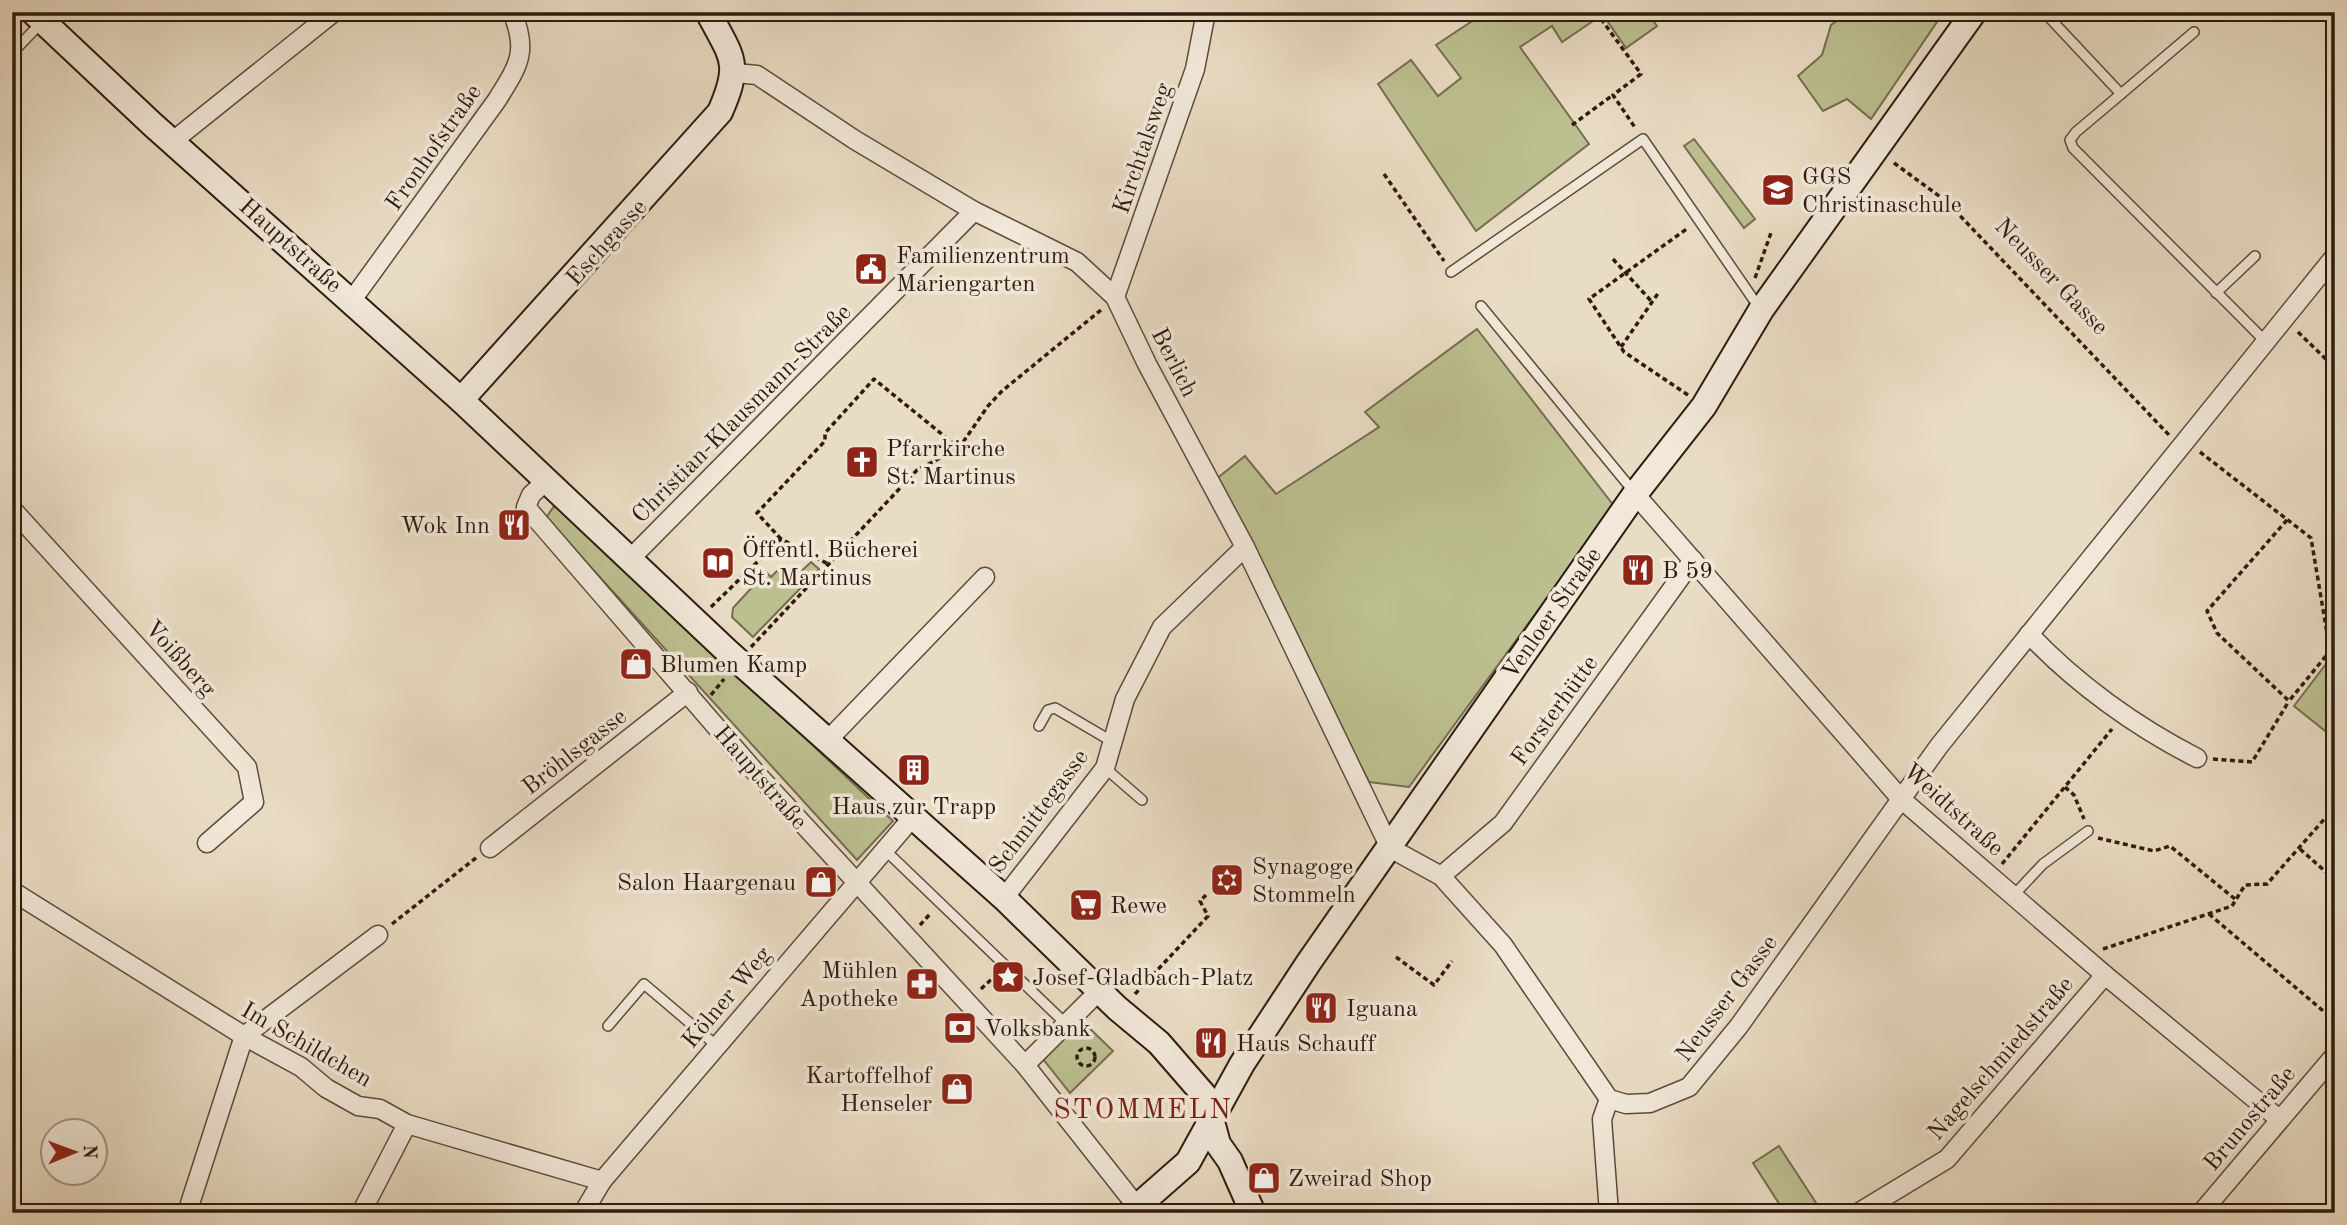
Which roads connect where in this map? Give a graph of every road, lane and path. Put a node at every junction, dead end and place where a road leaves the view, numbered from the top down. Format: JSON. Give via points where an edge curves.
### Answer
{"nodes":[{"id":1,"x":334,"y":12,"type":"edge"},
{"id":2,"x":512,"y":12,"type":"edge"},
{"id":3,"x":708,"y":12,"type":"edge"},
{"id":4,"x":1206,"y":12,"type":"edge"},
{"id":5,"x":1596,"y":12,"type":"edge"},
{"id":6,"x":2044,"y":12,"type":"edge"},
{"id":7,"x":38,"y":17,"type":"edge"},
{"id":8,"x":1966,"y":17,"type":"edge"},
{"id":9,"x":2194,"y":32,"type":"dead end"},
{"id":10,"x":12,"y":53,"type":"edge"},
{"id":11,"x":735,"y":73,"type":"junction"},
{"id":12,"x":2121,"y":94,"type":"junction"},
{"id":13,"x":1614,"y":95,"type":"junction"},
{"id":14,"x":1572,"y":125,"type":"dead end"},
{"id":15,"x":1643,"y":139,"type":"junction"},
{"id":16,"x":173,"y":141,"type":"junction"},
{"id":17,"x":1875,"y":149,"type":"junction"},
{"id":18,"x":1384,"y":174,"type":"dead end"},
{"id":19,"x":974,"y":211,"type":"junction"},
{"id":20,"x":1699,"y":221,"type":"junction"},
{"id":21,"x":1772,"y":230,"type":"dead end"},
{"id":22,"x":2255,"y":256,"type":"dead end"},
{"id":23,"x":2335,"y":256,"type":"edge"},
{"id":24,"x":1613,"y":258,"type":"dead end"},
{"id":25,"x":1451,"y":272,"type":"joint"},
{"id":26,"x":1625,"y":274,"type":"junction"},
{"id":27,"x":1659,"y":292,"type":"dead end"},
{"id":28,"x":2216,"y":293,"type":"junction"},
{"id":29,"x":1115,"y":297,"type":"junction"},
{"id":30,"x":352,"y":300,"type":"junction"},
{"id":31,"x":1652,"y":302,"type":"junction"},
{"id":32,"x":1755,"y":302,"type":"junction"},
{"id":33,"x":1481,"y":306,"type":"dead end"},
{"id":34,"x":2283,"y":319,"type":"junction"},
{"id":35,"x":2265,"y":341,"type":"junction"},
{"id":36,"x":1620,"y":348,"type":"junction"},
{"id":37,"x":2335,"y":368,"type":"edge"},
{"id":38,"x":461,"y":400,"type":"junction"},
{"id":39,"x":1704,"y":406,"type":"junction"},
{"id":40,"x":2187,"y":442,"type":"junction"},
{"id":41,"x":959,"y":448,"type":"junction"},
{"id":42,"x":545,"y":481,"type":"junction"},
{"id":43,"x":1635,"y":494,"type":"junction"},
{"id":44,"x":12,"y":509,"type":"edge"},
{"id":45,"x":2287,"y":520,"type":"junction"},
{"id":46,"x":781,"y":539,"type":"junction"},
{"id":47,"x":1245,"y":547,"type":"junction"},
{"id":48,"x":630,"y":559,"type":"junction"},
{"id":49,"x":1693,"y":560,"type":"junction"},
{"id":50,"x":830,"y":565,"type":"junction"},
{"id":51,"x":985,"y":577,"type":"dead end"},
{"id":52,"x":697,"y":621,"type":"junction"},
{"id":53,"x":2029,"y":634,"type":"junction"},
{"id":54,"x":2330,"y":651,"type":"junction"},
{"id":55,"x":2335,"y":657,"type":"edge"},
{"id":56,"x":735,"y":658,"type":"junction"},
{"id":57,"x":688,"y":692,"type":"junction"},
{"id":58,"x":2289,"y":701,"type":"junction"},
{"id":59,"x":701,"y":707,"type":"junction"},
{"id":60,"x":2124,"y":713,"type":"junction"},
{"id":61,"x":1038,"y":726,"type":"dead end"},
{"id":62,"x":828,"y":740,"type":"junction"},
{"id":63,"x":1114,"y":743,"type":"junction"},
{"id":64,"x":2197,"y":758,"type":"joint"},
{"id":65,"x":1105,"y":768,"type":"junction"},
{"id":66,"x":2064,"y":787,"type":"junction"},
{"id":67,"x":1901,"y":799,"type":"junction"},
{"id":68,"x":1142,"y":800,"type":"dead end"},
{"id":69,"x":2335,"y":807,"type":"edge"},
{"id":70,"x":912,"y":818,"type":"junction"},
{"id":71,"x":2088,"y":831,"type":"junction"},
{"id":72,"x":207,"y":842,"type":"dead end"},
{"id":73,"x":490,"y":848,"type":"joint"},
{"id":74,"x":1390,"y":848,"type":"junction"},
{"id":75,"x":2299,"y":848,"type":"junction"},
{"id":76,"x":884,"y":849,"type":"junction"},
{"id":77,"x":1441,"y":876,"type":"junction"},
{"id":78,"x":1992,"y":877,"type":"junction"},
{"id":79,"x":2335,"y":880,"type":"edge"},
{"id":80,"x":855,"y":882,"type":"junction"},
{"id":81,"x":12,"y":891,"type":"edge"},
{"id":82,"x":1206,"y":895,"type":"dead end"},
{"id":83,"x":2013,"y":896,"type":"junction"},
{"id":84,"x":1003,"y":898,"type":"junction"},
{"id":85,"x":2235,"y":899,"type":"junction"},
{"id":86,"x":940,"y":904,"type":"junction"},
{"id":87,"x":2208,"y":914,"type":"junction"},
{"id":88,"x":378,"y":935,"type":"joint"},
{"id":89,"x":907,"y":938,"type":"junction"},
{"id":90,"x":2083,"y":956,"type":"junction"},
{"id":91,"x":1396,"y":957,"type":"dead end"},
{"id":92,"x":1452,"y":961,"type":"dead end"},
{"id":93,"x":2105,"y":975,"type":"junction"},
{"id":94,"x":1099,"y":991,"type":"junction"},
{"id":95,"x":1117,"y":1009,"type":"junction"},
{"id":96,"x":2335,"y":1021,"type":"edge"},
{"id":97,"x":1066,"y":1024,"type":"junction"},
{"id":98,"x":608,"y":1027,"type":"dead end"},
{"id":99,"x":244,"y":1036,"type":"junction"},
{"id":100,"x":717,"y":1046,"type":"junction"},
{"id":101,"x":2335,"y":1055,"type":"edge"},
{"id":102,"x":1025,"y":1065,"type":"junction"},
{"id":103,"x":1087,"y":1066,"type":"joint"},
{"id":104,"x":1609,"y":1099,"type":"junction"},
{"id":105,"x":1211,"y":1119,"type":"junction"},
{"id":106,"x":2279,"y":1119,"type":"junction"},
{"id":107,"x":407,"y":1124,"type":"junction"},
{"id":108,"x":602,"y":1181,"type":"junction"},
{"id":109,"x":1137,"y":1211,"type":"edge"},
{"id":110,"x":187,"y":1213,"type":"edge"},
{"id":111,"x":361,"y":1213,"type":"edge"},
{"id":112,"x":583,"y":1213,"type":"edge"},
{"id":113,"x":1253,"y":1213,"type":"edge"},
{"id":114,"x":1609,"y":1213,"type":"edge"},
{"id":115,"x":1858,"y":1213,"type":"edge"},
{"id":116,"x":2202,"y":1213,"type":"edge"}],
"edges":[{"from":1,"to":16,"type":"street"},
{"from":2,"to":30,"type":"street","name":"Fronhofstraße","via":[[522,42],[516,68]]},
{"from":3,"to":11,"type":"street"},
{"from":4,"to":29,"type":"street","name":"Kirchtalsweg","via":[[1195,69]]},
{"from":5,"to":13,"type":"path","via":[[1641,74]]},
{"from":6,"to":12,"type":"lane"},
{"from":7,"to":10,"type":"lane"},
{"from":7,"to":16,"type":"street","name":"Hauptstraße"},
{"from":8,"to":17,"type":"street","name":"Venloer Straße"},
{"from":9,"to":12,"type":"lane"},
{"from":11,"to":19,"type":"street","name":"Berlich","via":[[757,75]]},
{"from":11,"to":38,"type":"street","name":"Eschgasse","via":[[720,112],[706,131]]},
{"from":12,"to":28,"type":"lane","via":[[2076,132],[2070,140],[2073,148]]},
{"from":13,"to":14,"type":"path"},
{"from":13,"to":15,"type":"path"},
{"from":15,"to":20,"type":"lane"},
{"from":15,"to":25,"type":"lane"},
{"from":16,"to":30,"type":"street","name":"Hauptstraße"},
{"from":17,"to":32,"type":"street","name":"Venloer Straße"},
{"from":17,"to":40,"type":"path","name":"Neusser Gasse","via":[[1946,201],[2169,435]]},
{"from":18,"to":25,"type":"path"},
{"from":19,"to":29,"type":"street","name":"Berlich","via":[[1077,262]]},
{"from":19,"to":48,"type":"street","name":"Christian-Klausmann-Straße"},
{"from":20,"to":26,"type":"path"},
{"from":20,"to":32,"type":"lane"},
{"from":21,"to":32,"type":"path"},
{"from":22,"to":28,"type":"lane"},
{"from":23,"to":34,"type":"street","name":"Neusser Gasse"},
{"from":24,"to":26,"type":"path"},
{"from":26,"to":31,"type":"path"},
{"from":26,"to":36,"type":"path","via":[[1590,299]]},
{"from":27,"to":31,"type":"path"},
{"from":28,"to":35,"type":"lane"},
{"from":29,"to":41,"type":"path","via":[[1002,391]]},
{"from":29,"to":47,"type":"street","name":"Berlich"},
{"from":30,"to":38,"type":"street","name":"Hauptstraße"},
{"from":31,"to":36,"type":"path"},
{"from":32,"to":39,"type":"street","name":"Venloer Straße"},
{"from":33,"to":43,"type":"lane"},
{"from":34,"to":35,"type":"street","name":"Neusser Gasse"},
{"from":34,"to":37,"type":"path"},
{"from":35,"to":40,"type":"street","name":"Neusser Gasse"},
{"from":36,"to":39,"type":"path"},
{"from":38,"to":42,"type":"street","name":"Hauptstraße"},
{"from":39,"to":43,"type":"street","name":"Venloer Straße"},
{"from":40,"to":45,"type":"path","name":"Neusser Gasse"},
{"from":40,"to":53,"type":"street","name":"Neusser Gasse"},
{"from":41,"to":46,"type":"path","via":[[874,379],[825,433],[825,441],[757,513]]},
{"from":41,"to":50,"type":"path","via":[[917,470]]},
{"from":42,"to":48,"type":"street","name":"Hauptstraße"},
{"from":42,"to":57,"type":"street","name":"Hauptstraße","via":[[526,507]]},
{"from":43,"to":49,"type":"street","name":"Weidtstraße"},
{"from":43,"to":74,"type":"street","name":"Venloer Straße"},
{"from":44,"to":72,"type":"street","name":"Voißberg","via":[[247,766],[254,802]]},
{"from":45,"to":54,"type":"path","name":"Neusser Gasse","via":[[2311,538]]},
{"from":45,"to":58,"type":"path","via":[[2207,611],[2217,633]]},
{"from":46,"to":50,"type":"path"},
{"from":46,"to":52,"type":"path"},
{"from":47,"to":63,"type":"street","name":"Schmittegasse","via":[[1162,627],[1125,699]]},
{"from":47,"to":74,"type":"street","name":"Berlich"},
{"from":48,"to":52,"type":"street","name":"Hauptstraße"},
{"from":49,"to":67,"type":"street","name":"Weidtstraße"},
{"from":49,"to":77,"type":"street","name":"Forsterhütte","via":[[1503,823]]},
{"from":50,"to":56,"type":"path"},
{"from":51,"to":62,"type":"street"},
{"from":52,"to":56,"type":"street","name":"Hauptstraße"},
{"from":53,"to":60,"type":"street","via":[[2052,658]]},
{"from":53,"to":67,"type":"street","name":"Neusser Gasse"},
{"from":54,"to":55,"type":"path"},
{"from":54,"to":58,"type":"path"},
{"from":56,"to":59,"type":"path","via":[[728,666],[729,674]]},
{"from":56,"to":62,"type":"street","name":"Hauptstraße"},
{"from":57,"to":59,"type":"street","name":"Hauptstraße"},
{"from":57,"to":73,"type":"street","name":"Bröhlsgasse"},
{"from":58,"to":64,"type":"path","via":[[2252,762]]},
{"from":59,"to":80,"type":"street","name":"Hauptstraße"},
{"from":60,"to":64,"type":"street"},
{"from":60,"to":66,"type":"path"},
{"from":61,"to":63,"type":"lane","via":[[1048,710],[1055,708]]},
{"from":62,"to":70,"type":"street","name":"Hauptstraße"},
{"from":63,"to":65,"type":"street","name":"Schmittegasse"},
{"from":65,"to":68,"type":"lane"},
{"from":65,"to":84,"type":"street","name":"Schmittegasse"},
{"from":66,"to":71,"type":"path","via":[[2074,795]]},
{"from":66,"to":78,"type":"path"},
{"from":67,"to":78,"type":"street","name":"Weidtstraße"},
{"from":67,"to":104,"type":"street","name":"Neusser Gasse","via":[[1739,1026],[1689,1087],[1650,1103]]},
{"from":69,"to":75,"type":"path"},
{"from":70,"to":76,"type":"street","name":"Kölner Weg"},
{"from":70,"to":84,"type":"street","name":"Hauptstraße"},
{"from":71,"to":83,"type":"lane","via":[[2043,864]]},
{"from":71,"to":85,"type":"path","via":[[2101,840],[2154,851],[2171,846]]},
{"from":73,"to":88,"type":"path"},
{"from":74,"to":77,"type":"street"},
{"from":74,"to":105,"type":"street","name":"Venloer Straße","via":[[1241,1064]]},
{"from":75,"to":79,"type":"path"},
{"from":75,"to":85,"type":"path","via":[[2267,884],[2245,885]]},
{"from":76,"to":80,"type":"street","name":"Kölner Weg"},
{"from":76,"to":86,"type":"lane"},
{"from":77,"to":104,"type":"street","via":[[1503,945]]},
{"from":78,"to":83,"type":"street","name":"Weidtstraße"},
{"from":80,"to":89,"type":"street","name":"Hauptstraße"},
{"from":80,"to":100,"type":"street","name":"Kölner Weg"},
{"from":81,"to":99,"type":"street","name":"Im Schildchen"},
{"from":82,"to":95,"type":"path","via":[[1200,901],[1208,916]]},
{"from":83,"to":90,"type":"street","name":"Weidtstraße"},
{"from":84,"to":94,"type":"street","name":"Hauptstraße"},
{"from":85,"to":87,"type":"path","via":[[2232,906]]},
{"from":86,"to":89,"type":"path"},
{"from":86,"to":97,"type":"lane"},
{"from":87,"to":90,"type":"path"},
{"from":87,"to":96,"type":"path"},
{"from":88,"to":99,"type":"street"},
{"from":89,"to":102,"type":"street","name":"Hauptstraße"},
{"from":90,"to":93,"type":"street","name":"Weidtstraße"},
{"from":91,"to":92,"type":"path","via":[[1434,985]]},
{"from":93,"to":106,"type":"street","name":"Weidtstraße"},
{"from":93,"to":115,"type":"street","name":"Nagelschmiedstraße","via":[[1947,1159]]},
{"from":94,"to":95,"type":"street","name":"Hauptstraße"},
{"from":94,"to":97,"type":"street"},
{"from":95,"to":105,"type":"street","name":"Hauptstraße","via":[[1192,1078],[1205,1096]]},
{"from":97,"to":102,"type":"street"},
{"from":98,"to":100,"type":"lane","via":[[644,984]]},
{"from":99,"to":107,"type":"street","name":"Im Schildchen","via":[[358,1106],[380,1109]]},
{"from":99,"to":110,"type":"street"},
{"from":100,"to":108,"type":"street","name":"Kölner Weg"},
{"from":101,"to":106,"type":"street","name":"Brunostraße"},
{"from":102,"to":109,"type":"street","name":"Hauptstraße"},
{"from":103,"to":103,"type":"path","via":[[1094,1055],[1083,1049],[1078,1061]]},
{"from":104,"to":114,"type":"street","via":[[1602,1119]]},
{"from":105,"to":109,"type":"street","name":"Venloer Straße","via":[[1188,1162]]},
{"from":105,"to":113,"type":"street","via":[[1218,1144]]},
{"from":106,"to":116,"type":"street","name":"Brunostraße"},
{"from":107,"to":108,"type":"street","name":"Im Schildchen"},
{"from":107,"to":111,"type":"street"},
{"from":108,"to":112,"type":"street","name":"Kölner Weg"}]}
